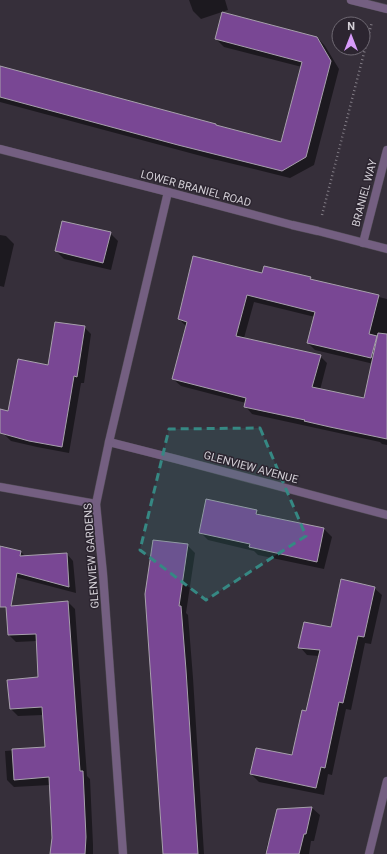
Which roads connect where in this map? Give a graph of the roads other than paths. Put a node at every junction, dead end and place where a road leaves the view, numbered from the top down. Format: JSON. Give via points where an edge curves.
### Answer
{"nodes":[{"id":1,"x":351,"y":0,"type":"edge"},
{"id":2,"x":387,"y":9,"type":"edge"},
{"id":3,"x":0,"y":150,"type":"edge"},
{"id":4,"x":387,"y":150,"type":"edge"},
{"id":5,"x":168,"y":192,"type":"junction"},
{"id":6,"x":363,"y":242,"type":"junction"},
{"id":7,"x":387,"y":249,"type":"edge"},
{"id":8,"x":109,"y":442,"type":"junction"},
{"id":9,"x":0,"y":487,"type":"edge"},
{"id":10,"x":96,"y":504,"type":"junction"},
{"id":11,"x":387,"y":515,"type":"edge"},
{"id":12,"x":387,"y":781,"type":"edge"},
{"id":13,"x":123,"y":854,"type":"edge"},
{"id":14,"x":370,"y":854,"type":"edge"}],
"edges":[{"from":1,"to":2,"type":"street"},
{"from":3,"to":5,"type":"street","name":"LOWER BRANIEL ROAD"},
{"from":4,"to":6,"type":"street","name":"BRANIEL WAY"},
{"from":5,"to":6,"type":"street","name":"LOWER BRANIEL ROAD"},
{"from":5,"to":8,"type":"street","name":"GLENVIEW GARDENS"},
{"from":6,"to":7,"type":"street","name":"LOWER BRANIEL ROAD"},
{"from":8,"to":10,"type":"street","name":"GLENVIEW GARDENS"},
{"from":8,"to":11,"type":"street","name":"GLENVIEW AVENUE"},
{"from":9,"to":10,"type":"street"},
{"from":10,"to":13,"type":"street","name":"GLENVIEW GARDENS"},
{"from":12,"to":14,"type":"street"}]}
